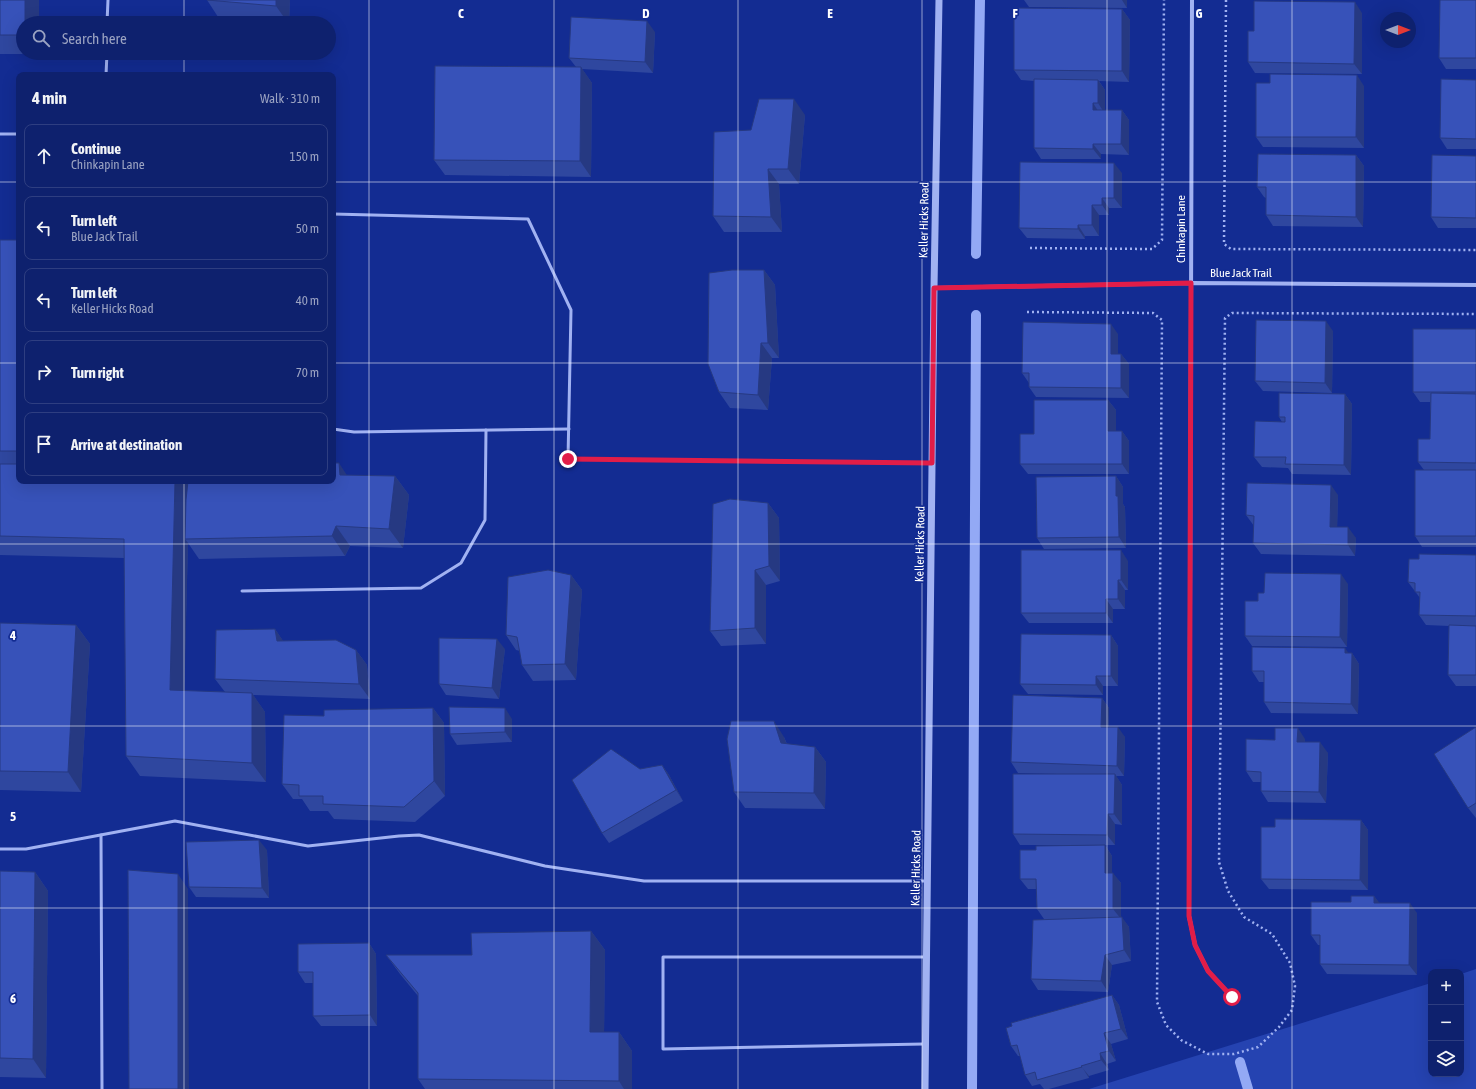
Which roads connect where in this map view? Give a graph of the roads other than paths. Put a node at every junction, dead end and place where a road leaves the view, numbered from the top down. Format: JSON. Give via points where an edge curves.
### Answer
{"nodes":[{"id":1,"x":108,"y":0,"type":"edge"},
{"id":2,"x":939,"y":0,"type":"edge"},
{"id":3,"x":1192,"y":0,"type":"edge"},
{"id":4,"x":107,"y":16,"type":"edge"},
{"id":5,"x":106,"y":60,"type":"edge"},
{"id":6,"x":106,"y":72,"type":"edge"},
{"id":7,"x":0,"y":134,"type":"edge"},
{"id":8,"x":16,"y":134,"type":"edge"},
{"id":9,"x":336,"y":214,"type":"edge"},
{"id":10,"x":1191,"y":283,"type":"junction"},
{"id":11,"x":1476,"y":285,"type":"edge"},
{"id":12,"x":934,"y":288,"type":"junction"},
{"id":13,"x":336,"y":429,"type":"edge"},
{"id":14,"x":569,"y":429,"type":"junction"},
{"id":15,"x":486,"y":430,"type":"junction"},
{"id":16,"x":932,"y":463,"type":"junction"},
{"id":17,"x":242,"y":591,"type":"dead end"},
{"id":18,"x":101,"y":835,"type":"junction"},
{"id":19,"x":0,"y":849,"type":"edge"},
{"id":20,"x":927,"y":881,"type":"junction"},
{"id":21,"x":926,"y":957,"type":"junction"},
{"id":22,"x":1232,"y":997,"type":"dead end"},
{"id":23,"x":925,"y":1044,"type":"junction"},
{"id":24,"x":102,"y":1089,"type":"edge"},
{"id":25,"x":925,"y":1089,"type":"edge"}],
"edges":[{"from":1,"to":4,"type":"lane"},
{"from":2,"to":12,"type":"street","name":"Keller Hicks Road"},
{"from":3,"to":10,"type":"street","name":"Chinkapin Lane"},
{"from":5,"to":6,"type":"lane"},
{"from":7,"to":8,"type":"lane"},
{"from":9,"to":14,"type":"lane","via":[[528,219],[571,310]]},
{"from":10,"to":11,"type":"street","name":"Blue Jack Trail"},
{"from":10,"to":12,"type":"street","name":"Blue Jack Trail"},
{"from":10,"to":22,"type":"street","name":"Chinkapin Lane","via":[[1189,916],[1195,945],[1208,971]]},
{"from":12,"to":16,"type":"street","name":"Keller Hicks Road"},
{"from":13,"to":15,"type":"lane","via":[[354,432]]},
{"from":14,"to":15,"type":"lane"},
{"from":14,"to":16,"type":"lane","via":[[568,459]]},
{"from":15,"to":17,"type":"lane","via":[[485,520],[461,563],[421,588]]},
{"from":16,"to":20,"type":"street","name":"Keller Hicks Road"},
{"from":18,"to":19,"type":"lane","via":[[26,849]]},
{"from":18,"to":20,"type":"lane","via":[[175,821],[308,846],[419,835],[544,866],[644,882]]},
{"from":18,"to":24,"type":"lane"},
{"from":20,"to":21,"type":"street","name":"Keller Hicks Road"},
{"from":21,"to":23,"type":"street","name":"Keller Hicks Road"},
{"from":21,"to":23,"type":"lane","via":[[663,957],[663,1049]]},
{"from":23,"to":25,"type":"street","name":"Keller Hicks Road"}]}
